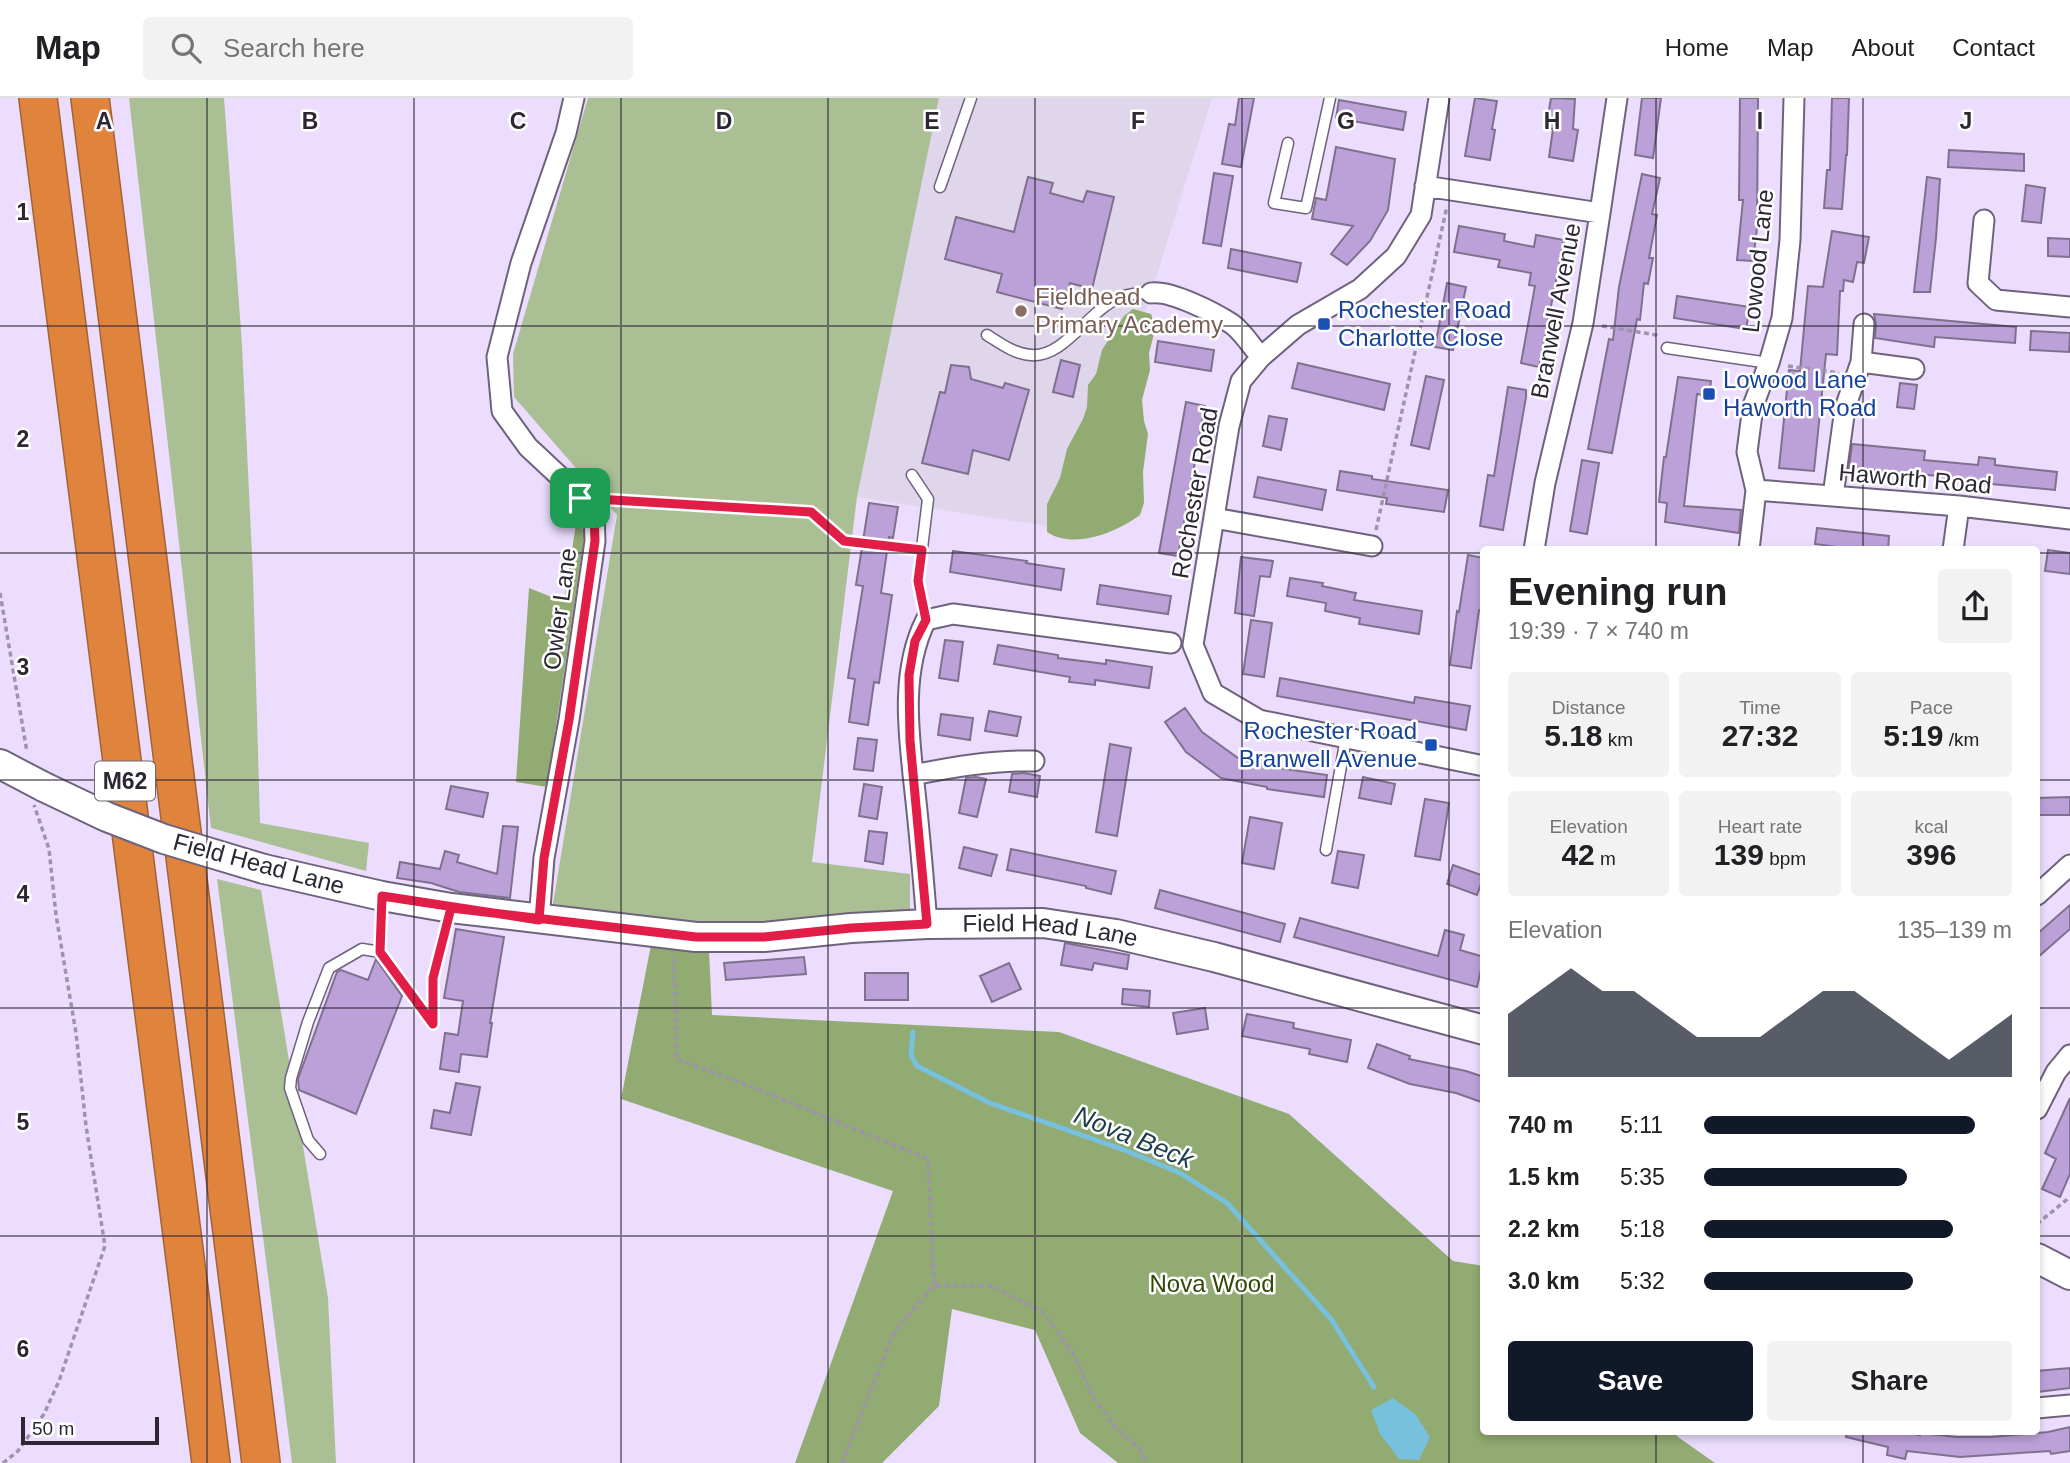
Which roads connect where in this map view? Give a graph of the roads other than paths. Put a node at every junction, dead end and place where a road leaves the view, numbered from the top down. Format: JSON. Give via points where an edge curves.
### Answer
{"nodes":[{"id":1,"x":38,"y":98,"type":"edge"},
{"id":2,"x":90,"y":98,"type":"edge"},
{"id":3,"x":574,"y":98,"type":"edge"},
{"id":4,"x":971,"y":98,"type":"edge"},
{"id":5,"x":1330,"y":98,"type":"edge"},
{"id":6,"x":1439,"y":98,"type":"edge"},
{"id":7,"x":1617,"y":98,"type":"edge"},
{"id":8,"x":1794,"y":98,"type":"edge"},
{"id":9,"x":1288,"y":143,"type":"dead end"},
{"id":10,"x":1425,"y":186,"type":"junction"},
{"id":11,"x":940,"y":187,"type":"dead end"},
{"id":12,"x":1600,"y":213,"type":"junction"},
{"id":13,"x":1984,"y":220,"type":"dead end"},
{"id":14,"x":1151,"y":293,"type":"joint"},
{"id":15,"x":2070,"y":307,"type":"edge"},
{"id":16,"x":1864,"y":324,"type":"dead end"},
{"id":17,"x":987,"y":335,"type":"dead end"},
{"id":18,"x":1667,"y":348,"type":"road end"},
{"id":19,"x":1261,"y":357,"type":"junction"},
{"id":20,"x":1769,"y":363,"type":"junction"},
{"id":21,"x":1858,"y":368,"type":"junction"},
{"id":22,"x":1914,"y":369,"type":"dead end"},
{"id":23,"x":912,"y":475,"type":"dead end"},
{"id":24,"x":1756,"y":490,"type":"junction"},
{"id":25,"x":1833,"y":496,"type":"junction"},
{"id":26,"x":1959,"y":506,"type":"junction"},
{"id":27,"x":1214,"y":518,"type":"junction"},
{"id":28,"x":2070,"y":519,"type":"edge"},
{"id":29,"x":1372,"y":546,"type":"road end"},
{"id":30,"x":1535,"y":546,"type":"edge"},
{"id":31,"x":1749,"y":546,"type":"edge"},
{"id":32,"x":1954,"y":546,"type":"edge"},
{"id":33,"x":926,"y":620,"type":"junction"},
{"id":34,"x":1171,"y":643,"type":"dead end"},
{"id":35,"x":1346,"y":738,"type":"junction"},
{"id":36,"x":1034,"y":761,"type":"dead end"},
{"id":37,"x":0,"y":764,"type":"edge"},
{"id":38,"x":1480,"y":765,"type":"edge"},
{"id":39,"x":914,"y":775,"type":"junction"},
{"id":40,"x":1326,"y":850,"type":"dead end"},
{"id":41,"x":2070,"y":865,"type":"edge"},
{"id":42,"x":2040,"y":892,"type":"edge"},
{"id":43,"x":382,"y":896,"type":"junction"},
{"id":44,"x":451,"y":908,"type":"junction"},
{"id":45,"x":539,"y":920,"type":"junction"},
{"id":46,"x":927,"y":924,"type":"junction"},
{"id":47,"x":380,"y":952,"type":"junction"},
{"id":48,"x":1480,"y":1029,"type":"edge"},
{"id":49,"x":2070,"y":1055,"type":"edge"},
{"id":50,"x":2040,"y":1102,"type":"edge"},
{"id":51,"x":320,"y":1154,"type":"dead end"},
{"id":52,"x":2040,"y":1260,"type":"edge"},
{"id":53,"x":2070,"y":1275,"type":"edge"},
{"id":54,"x":2070,"y":1405,"type":"edge"},
{"id":55,"x":2040,"y":1408,"type":"edge"},
{"id":56,"x":211,"y":1463,"type":"edge"},
{"id":57,"x":261,"y":1463,"type":"edge"}],
"edges":[{"from":1,"to":56,"type":"highway","number":"M62"},
{"from":2,"to":57,"type":"highway","number":"M62"},
{"from":3,"to":45,"type":"street","name":"Owler Lane","via":[[521,263],[497,357],[502,411],[528,447],[594,514],[595,541],[544,858]]},
{"from":4,"to":11,"type":"lane"},
{"from":5,"to":9,"type":"lane","via":[[1306,208],[1274,203]]},
{"from":6,"to":10,"type":"street","name":"Rochester Road"},
{"from":7,"to":12,"type":"street"},
{"from":8,"to":20,"type":"street","name":"Lowood Lane","via":[[1790,240],[1782,318]]},
{"from":10,"to":12,"type":"street","name":"Branwell Avenue"},
{"from":10,"to":19,"type":"street","name":"Rochester Road","via":[[1421,215],[1396,256],[1360,289],[1298,325]]},
{"from":12,"to":30,"type":"street","name":"Branwell Avenue","via":[[1583,323]]},
{"from":13,"to":15,"type":"street","via":[[1978,283],[1996,300]]},
{"from":14,"to":17,"type":"lane","via":[[1118,298],[1048,353],[1014,351]]},
{"from":14,"to":19,"type":"street","via":[[1161,291],[1234,325]]},
{"from":16,"to":21,"type":"street"},
{"from":18,"to":20,"type":"lane"},
{"from":19,"to":27,"type":"street","name":"Rochester Road","via":[[1241,381]]},
{"from":20,"to":24,"type":"street","name":"Lowood Lane","via":[[1753,406],[1747,452]]},
{"from":21,"to":22,"type":"street"},
{"from":21,"to":25,"type":"street","via":[[1845,408]]},
{"from":23,"to":33,"type":"lane","via":[[928,499],[918,581]]},
{"from":24,"to":25,"type":"street","name":"Haworth Road"},
{"from":24,"to":31,"type":"street","name":"Lowood Lane"},
{"from":25,"to":26,"type":"street","name":"Haworth Road"},
{"from":26,"to":28,"type":"street","name":"Haworth Road"},
{"from":26,"to":32,"type":"street"},
{"from":27,"to":29,"type":"street"},
{"from":27,"to":35,"type":"street","name":"Rochester Road","via":[[1193,645],[1213,692],[1259,720]]},
{"from":33,"to":34,"type":"street","via":[[953,614]]},
{"from":33,"to":39,"type":"street","via":[[915,641],[909,675]]},
{"from":35,"to":38,"type":"street","name":"Rochester Road"},
{"from":35,"to":40,"type":"lane"},
{"from":36,"to":39,"type":"street","via":[[1009,760]]},
{"from":37,"to":43,"type":"main road","name":"Field Head Lane","bridge":true,"via":[[107,817],[164,839],[264,869]]},
{"from":39,"to":46,"type":"street"},
{"from":41,"to":42,"type":"street"},
{"from":43,"to":44,"type":"main road","name":"Field Head Lane"},
{"from":43,"to":47,"type":"lane"},
{"from":44,"to":45,"type":"main road","name":"Field Head Lane"},
{"from":44,"to":47,"type":"lane","via":[[433,978],[433,1024]]},
{"from":45,"to":46,"type":"main road","name":"Field Head Lane","via":[[696,937],[764,937]]},
{"from":46,"to":48,"type":"main road","name":"Field Head Lane","via":[[1043,923],[1116,934]]},
{"from":47,"to":51,"type":"lane","via":[[362,950],[329,968],[291,1078],[307,1140]]},
{"from":49,"to":50,"type":"street"},
{"from":52,"to":53,"type":"main road"},
{"from":54,"to":55,"type":"street"}]}
